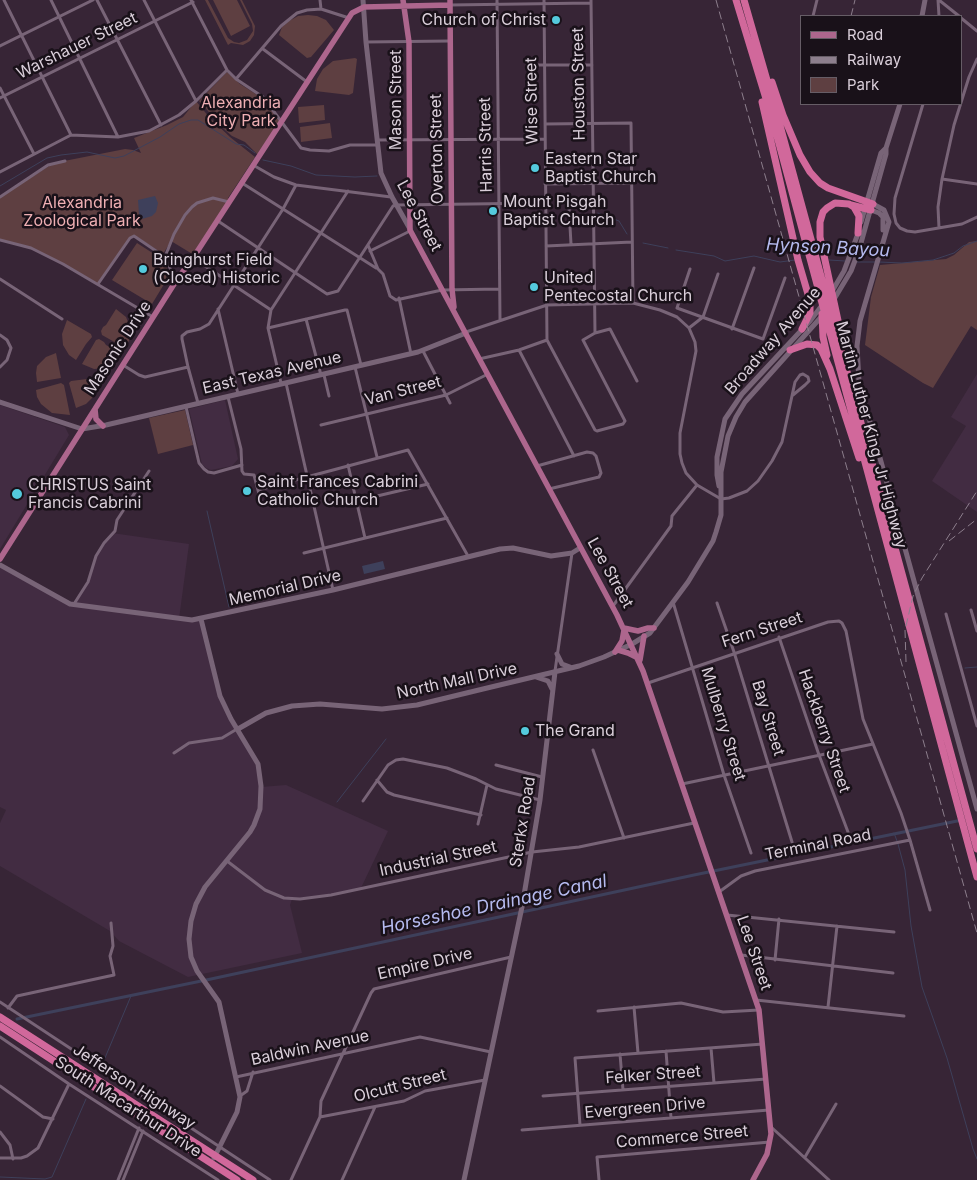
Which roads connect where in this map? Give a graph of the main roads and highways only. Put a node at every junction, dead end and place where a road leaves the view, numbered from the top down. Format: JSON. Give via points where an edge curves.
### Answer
{"nodes":[{"id":1,"x":736,"y":0,"type":"edge"},
{"id":2,"x":744,"y":0,"type":"edge"},
{"id":3,"x":450,"y":2,"type":"edge"},
{"id":4,"x":403,"y":3,"type":"edge"},
{"id":5,"x":759,"y":80,"type":"junction"},
{"id":6,"x":848,"y":204,"type":"junction"},
{"id":7,"x":410,"y":230,"type":"joint"},
{"id":8,"x":858,"y":233,"type":"road end"},
{"id":9,"x":810,"y":250,"type":"junction"},
{"id":10,"x":814,"y":264,"type":"junction"},
{"id":11,"x":810,"y":301,"type":"junction"},
{"id":12,"x":461,"y":325,"type":"junction"},
{"id":13,"x":802,"y":329,"type":"road end"},
{"id":14,"x":788,"y":348,"type":"road end"},
{"id":15,"x":830,"y":369,"type":"junction"},
{"id":16,"x":852,"y":391,"type":"junction"},
{"id":17,"x":95,"y":409,"type":"junction"},
{"id":18,"x":103,"y":426,"type":"road end"},
{"id":19,"x":881,"y":524,"type":"junction"},
{"id":20,"x":0,"y":559,"type":"edge"},
{"id":21,"x":654,"y":628,"type":"road end"},
{"id":22,"x":624,"y":629,"type":"junction"},
{"id":23,"x":644,"y":636,"type":"road end"},
{"id":24,"x":638,"y":660,"type":"junction"},
{"id":25,"x":968,"y":829,"type":"junction"},
{"id":26,"x":977,"y":849,"type":"edge"},
{"id":27,"x":977,"y":877,"type":"edge"},
{"id":28,"x":0,"y":1017,"type":"edge"},
{"id":29,"x":0,"y":1026,"type":"edge"},
{"id":30,"x":237,"y":1180,"type":"edge"},
{"id":31,"x":253,"y":1180,"type":"edge"},
{"id":32,"x":753,"y":1180,"type":"edge"}],
"edges":[{"from":1,"to":5,"type":"highway","name":"Martin Luther King, Jr Highway"},
{"from":2,"to":6,"type":"highway","via":[[783,115],[810,172],[828,188],[869,206]]},
{"from":2,"to":9,"type":"highway","name":"Martin Luther King, Jr Highway"},
{"from":3,"to":4,"type":"main road"},
{"from":3,"to":12,"type":"main road","name":"Overton Street","via":[[452,289]]},
{"from":4,"to":7,"type":"main road","name":"Mason Street","via":[[409,42]]},
{"from":4,"to":17,"type":"main road","name":"Masonic Drive","via":[[364,7],[352,13]]},
{"from":5,"to":9,"type":"highway","name":"Martin Luther King, Jr Highway"},
{"from":5,"to":11,"type":"highway"},
{"from":6,"to":8,"type":"highway","via":[[859,216]]},
{"from":6,"to":16,"type":"highway","via":[[835,203],[823,212],[820,237]]},
{"from":7,"to":12,"type":"main road","name":"Lee Street"},
{"from":9,"to":10,"type":"highway","name":"Martin Luther King, Jr Highway"},
{"from":10,"to":16,"type":"highway","name":"Martin Luther King, Jr Highway"},
{"from":10,"to":19,"type":"highway","name":"Martin Luther King, Jr Highway"},
{"from":11,"to":13,"type":"highway","via":[[810,314]]},
{"from":11,"to":15,"type":"highway","via":[[823,309]]},
{"from":12,"to":22,"type":"main road","name":"Lee Street"},
{"from":14,"to":15,"type":"highway","via":[[807,344],[817,346]]},
{"from":15,"to":19,"type":"highway"},
{"from":16,"to":25,"type":"highway","name":"Martin Luther King, Jr Highway"},
{"from":17,"to":18,"type":"main road","via":[[97,421]]},
{"from":17,"to":20,"type":"main road","name":"Masonic Drive"},
{"from":19,"to":25,"type":"highway","name":"Martin Luther King, Jr Highway"},
{"from":21,"to":22,"type":"main road"},
{"from":22,"to":24,"type":"main road","name":"Lee Street"},
{"from":22,"to":24,"type":"main road","via":[[617,651],[628,652]]},
{"from":23,"to":24,"type":"main road"},
{"from":24,"to":32,"type":"main road","name":"Lee Street","via":[[756,1000],[763,1044],[770,1142],[768,1154]]},
{"from":25,"to":26,"type":"highway","name":"Martin Luther King, Jr Highway"},
{"from":25,"to":27,"type":"highway","name":"Martin Luther King, Jr Highway"},
{"from":28,"to":31,"type":"highway","name":"Jefferson Highway"},
{"from":29,"to":30,"type":"highway","name":"Jefferson Highway"}]}
